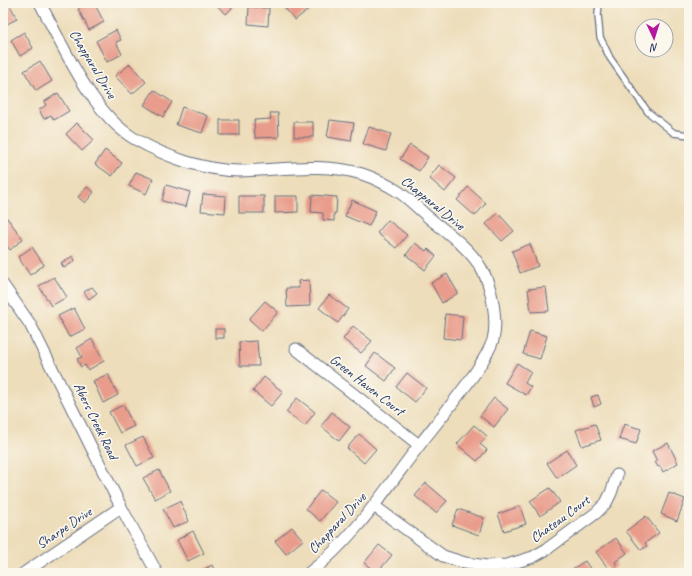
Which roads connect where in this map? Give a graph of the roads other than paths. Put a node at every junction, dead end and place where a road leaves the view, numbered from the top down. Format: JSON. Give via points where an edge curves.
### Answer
{"nodes":[{"id":1,"x":40,"y":3,"type":"edge"},
{"id":2,"x":599,"y":3,"type":"edge"},
{"id":3,"x":689,"y":135,"type":"edge"},
{"id":4,"x":3,"y":285,"type":"edge"},
{"id":5,"x":296,"y":349,"type":"dead end"},
{"id":6,"x":419,"y":445,"type":"junction"},
{"id":7,"x":617,"y":475,"type":"dead end"},
{"id":8,"x":374,"y":506,"type":"junction"},
{"id":9,"x":121,"y":507,"type":"junction"},
{"id":10,"x":24,"y":573,"type":"edge"},
{"id":11,"x":157,"y":573,"type":"edge"},
{"id":12,"x":309,"y":573,"type":"edge"}],
"edges":[{"from":1,"to":6,"type":"street","name":"Chapparal Drive","via":[[92,95],[105,112],[134,138],[187,162],[214,168],[239,171],[318,167],[364,175],[400,193],[464,248],[480,266],[492,296],[493,338],[487,354],[465,388]]},
{"from":2,"to":3,"type":"lane","via":[[600,37],[610,58],[648,112],[674,133]]},
{"from":4,"to":9,"type":"street","name":"Abers Creek Road","via":[[30,324]]},
{"from":5,"to":6,"type":"street","name":"Green Haven Court"},
{"from":6,"to":8,"type":"street","name":"Chapparal Drive"},
{"from":7,"to":8,"type":"street","name":"Chateau Court","via":[[606,503],[596,513],[547,549],[533,557],[507,565],[465,563],[443,556]]},
{"from":8,"to":12,"type":"street","name":"Chapparal Drive","via":[[339,547]]},
{"from":9,"to":10,"type":"street","name":"Sharpe Drive"},
{"from":9,"to":11,"type":"street","name":"Abers Creek Road"}]}
